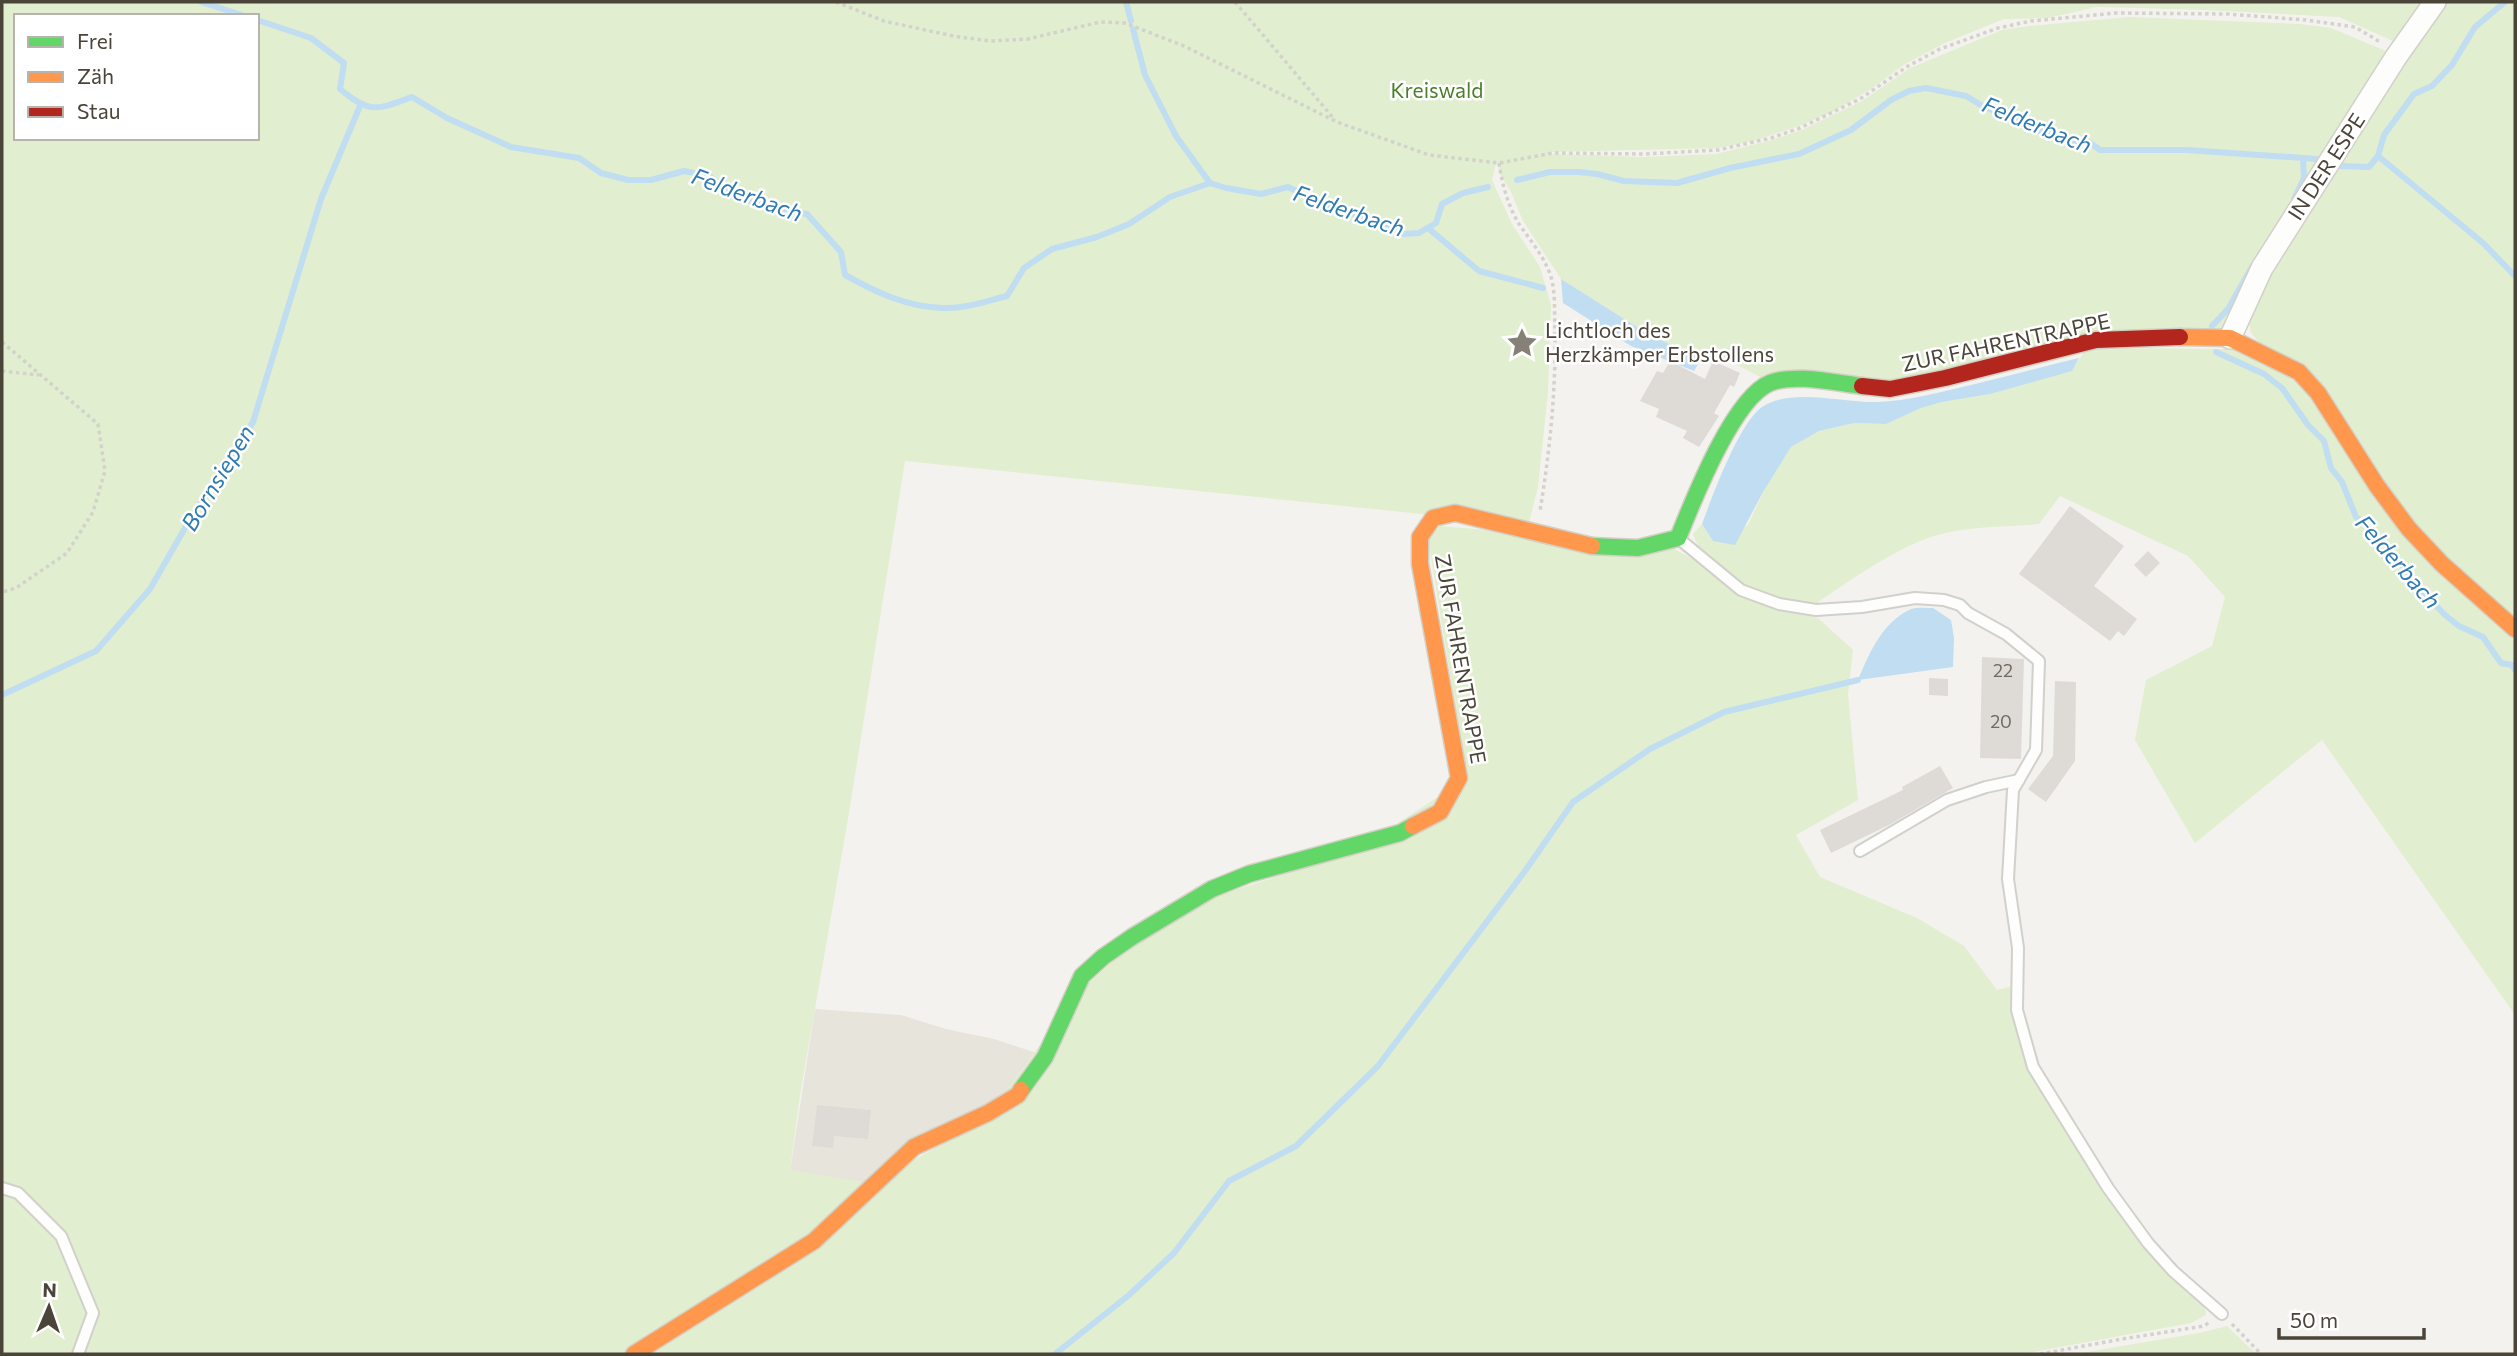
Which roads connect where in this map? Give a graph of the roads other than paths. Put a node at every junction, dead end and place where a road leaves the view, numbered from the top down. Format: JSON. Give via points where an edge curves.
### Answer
{"nodes":[{"id":1,"x":2435,"y":2,"type":"edge"},
{"id":2,"x":2230,"y":338,"type":"junction"},
{"id":3,"x":1678,"y":538,"type":"junction"},
{"id":4,"x":2515,"y":629,"type":"edge"},
{"id":5,"x":2019,"y":780,"type":"junction"},
{"id":6,"x":1860,"y":851,"type":"dead end"},
{"id":7,"x":2,"y":1188,"type":"edge"},
{"id":8,"x":2222,"y":1314,"type":"road end"},
{"id":9,"x":78,"y":1354,"type":"edge"},
{"id":10,"x":634,"y":1354,"type":"edge"}],
"edges":[{"from":1,"to":2,"type":"street","name":"IN DER ESPE","via":[[2262,268]]},
{"from":2,"to":3,"type":"street","name":"ZUR FAHRENTRAPPE","via":[[2096,340],[1890,389],[1795,379],[1770,383],[1751,397],[1708,464]]},
{"from":2,"to":4,"type":"street","name":"ZUR FAHRENTRAPPE","via":[[2299,372],[2318,393],[2409,530]]},
{"from":3,"to":5,"type":"lane","via":[[1741,590],[1779,604],[1816,610],[1916,598],[1944,600],[2006,634],[2039,661],[2036,750]]},
{"from":3,"to":10,"type":"street","name":"ZUR FAHRENTRAPPE","via":[[1638,548],[1591,546],[1455,513],[1433,518],[1420,537],[1420,564],[1460,778],[1440,812],[1400,833],[1291,861],[1212,889],[1132,937],[1082,976],[1045,1057],[1018,1095],[914,1147],[814,1241]]},
{"from":5,"to":6,"type":"lane","via":[[1947,800]]},
{"from":5,"to":8,"type":"lane","via":[[2013,790],[2008,878],[2018,948],[2017,1010],[2033,1067],[2148,1243]]},
{"from":7,"to":9,"type":"lane","via":[[18,1193],[61,1236],[93,1313]]}]}
